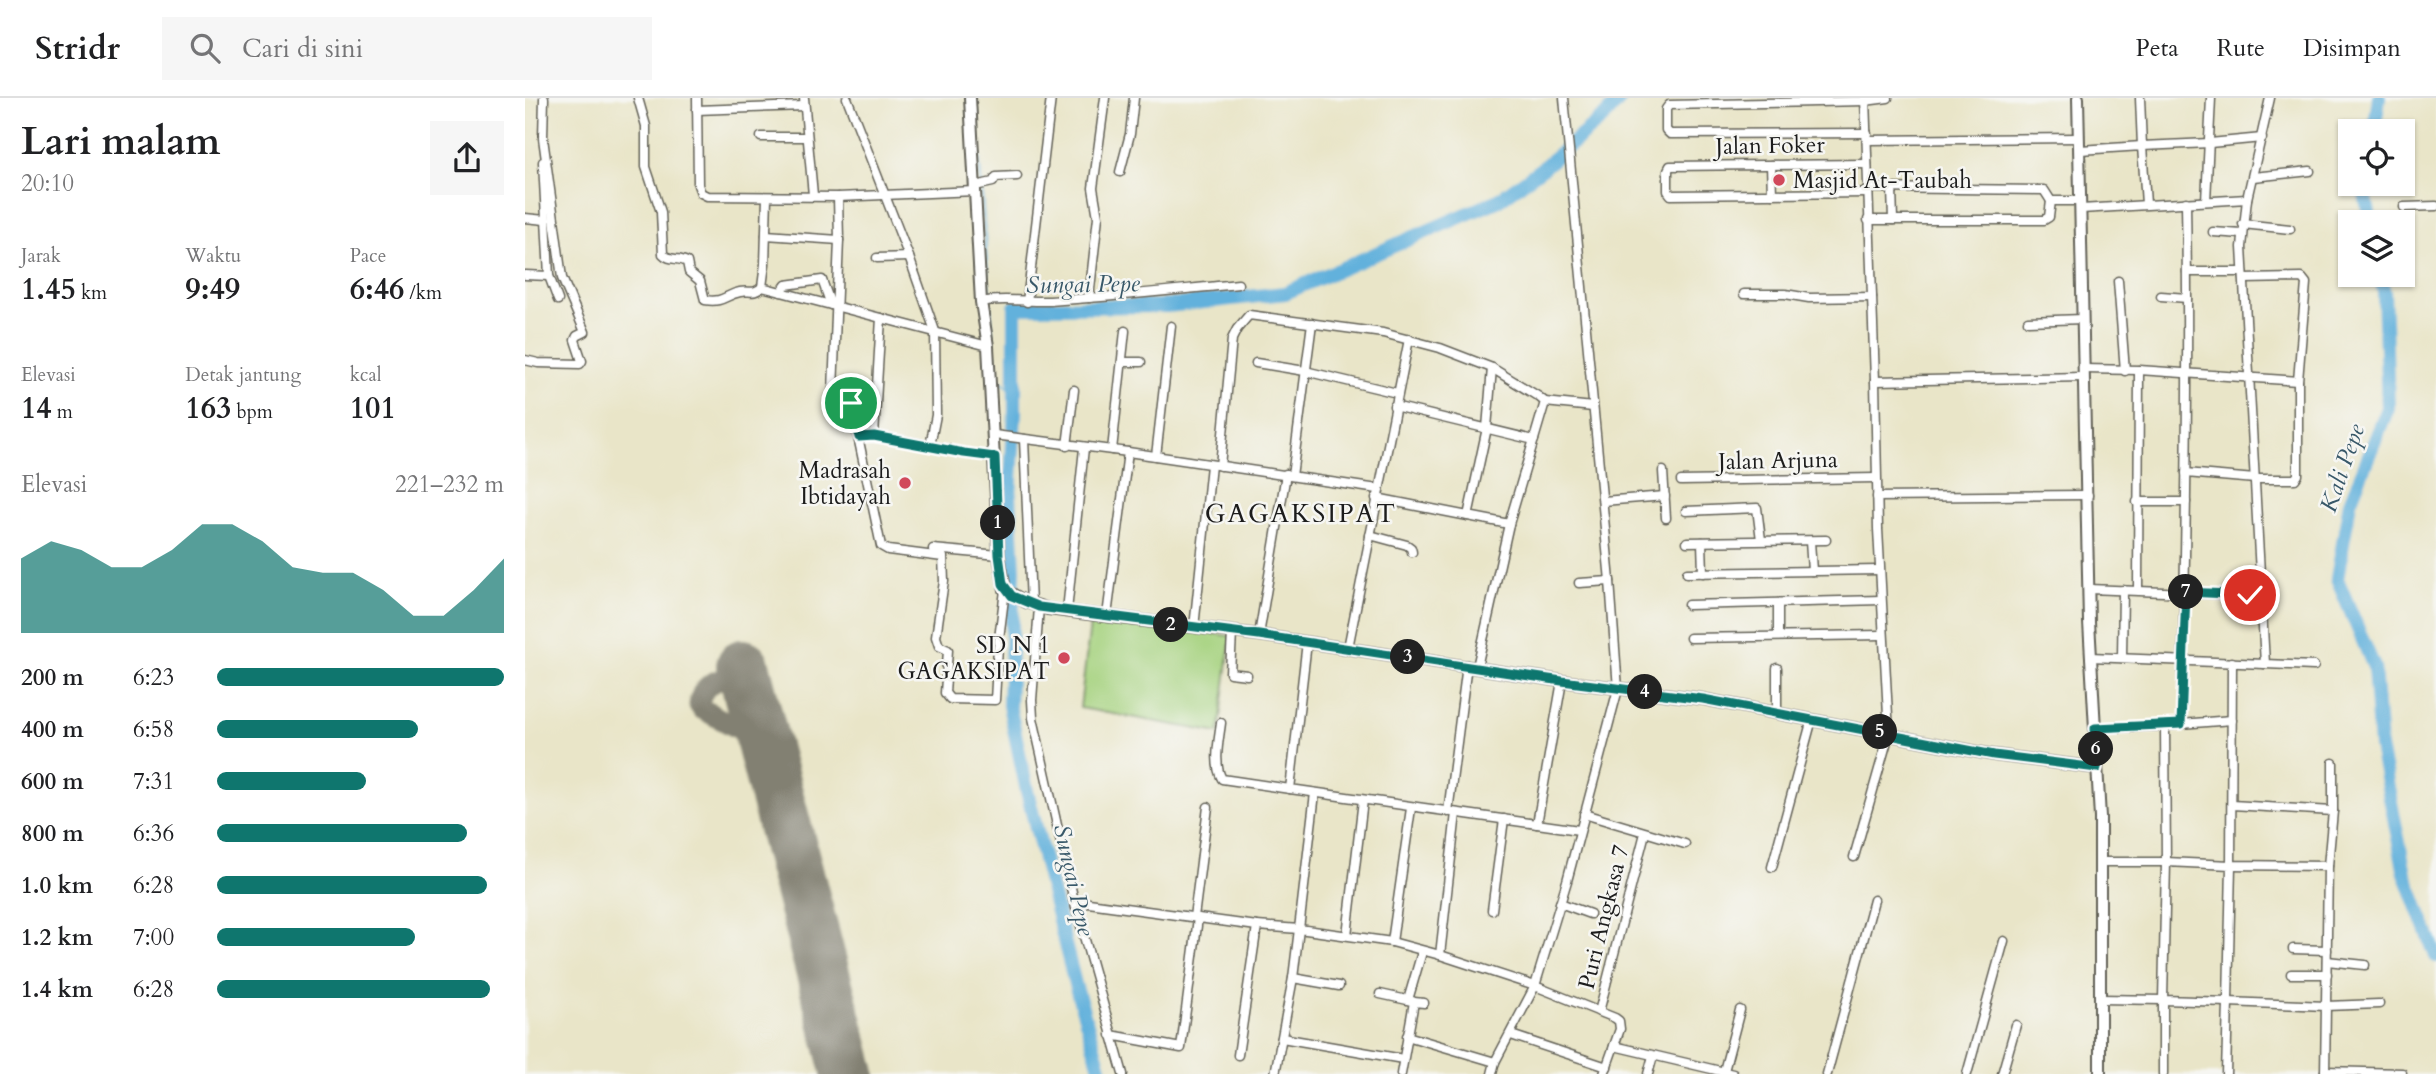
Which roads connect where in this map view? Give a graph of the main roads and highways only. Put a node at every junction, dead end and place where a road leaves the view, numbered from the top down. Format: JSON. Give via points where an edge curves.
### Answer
{"nodes":[{"id":1,"x":970,"y":98,"type":"edge"},
{"id":2,"x":2078,"y":98,"type":"edge"},
{"id":3,"x":2097,"y":768,"type":"junction"},
{"id":4,"x":2099,"y":1074,"type":"edge"}],
"edges":[{"from":1,"to":3,"type":"main road","via":[[979,186],[982,301],[998,435],[999,555],[1009,593],[1032,605],[1067,611],[1703,699],[1994,755]]},
{"from":2,"to":3,"type":"main road","via":[[2090,657]]},
{"from":3,"to":4,"type":"main road"}]}
